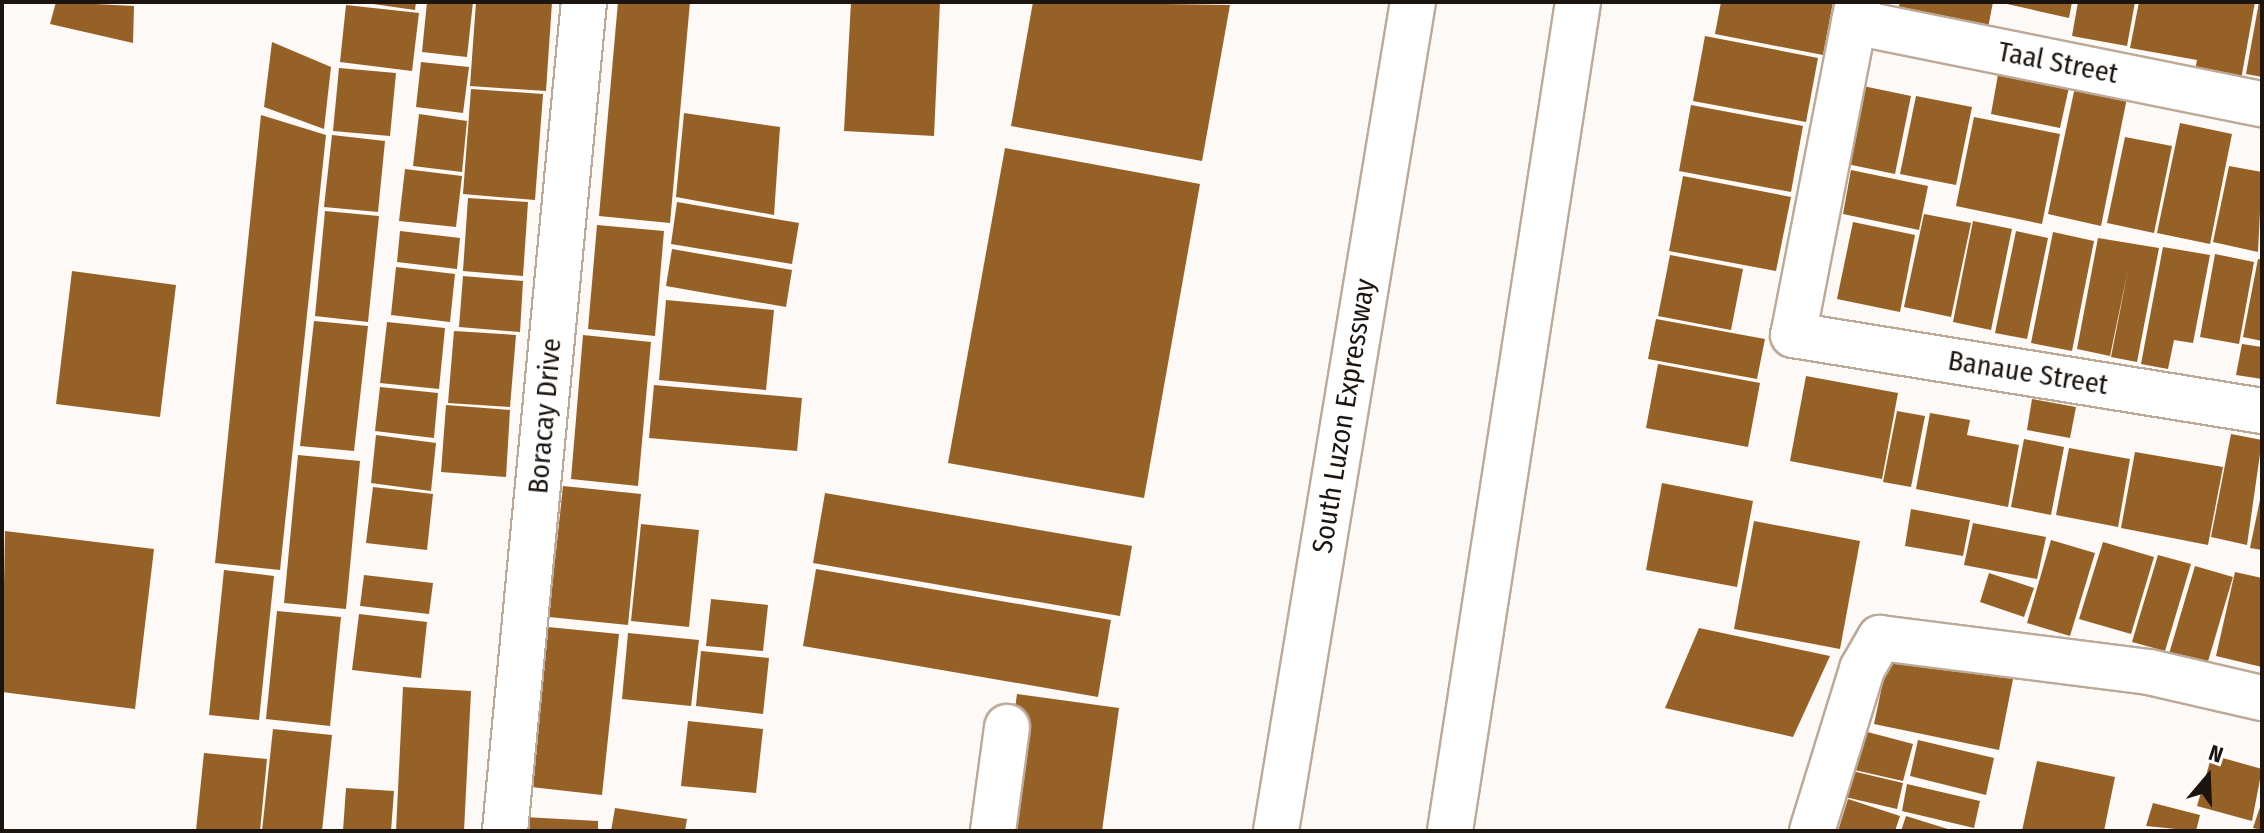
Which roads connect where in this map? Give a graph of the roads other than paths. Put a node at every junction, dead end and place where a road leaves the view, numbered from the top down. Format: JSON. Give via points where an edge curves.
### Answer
{"nodes":[{"id":1,"x":584,"y":2,"type":"edge"},
{"id":2,"x":1413,"y":2,"type":"edge"},
{"id":3,"x":1578,"y":2,"type":"edge"},
{"id":4,"x":1856,"y":12,"type":"edge"},
{"id":5,"x":2262,"y":104,"type":"edge"},
{"id":6,"x":2262,"y":411,"type":"edge"},
{"id":7,"x":2262,"y":698,"type":"edge"},
{"id":8,"x":1007,"y":727,"type":"dead end"},
{"id":9,"x":1276,"y":828,"type":"edge"},
{"id":10,"x":505,"y":831,"type":"edge"},
{"id":11,"x":993,"y":831,"type":"edge"},
{"id":12,"x":1450,"y":831,"type":"edge"},
{"id":13,"x":1812,"y":831,"type":"edge"}],
"edges":[{"from":1,"to":10,"type":"main road","name":"Boracay Drive"},
{"from":2,"to":9,"type":"main road","name":"South Luzon Expressway"},
{"from":3,"to":12,"type":"main road"},
{"from":4,"to":5,"type":"main road","name":"Taal Street"},
{"from":4,"to":6,"type":"main road","name":"Banaue Street","via":[[1793,335]]},
{"from":7,"to":13,"type":"main road","via":[[2149,672],[1880,638],[1862,669]]},
{"from":8,"to":11,"type":"main road"}]}
